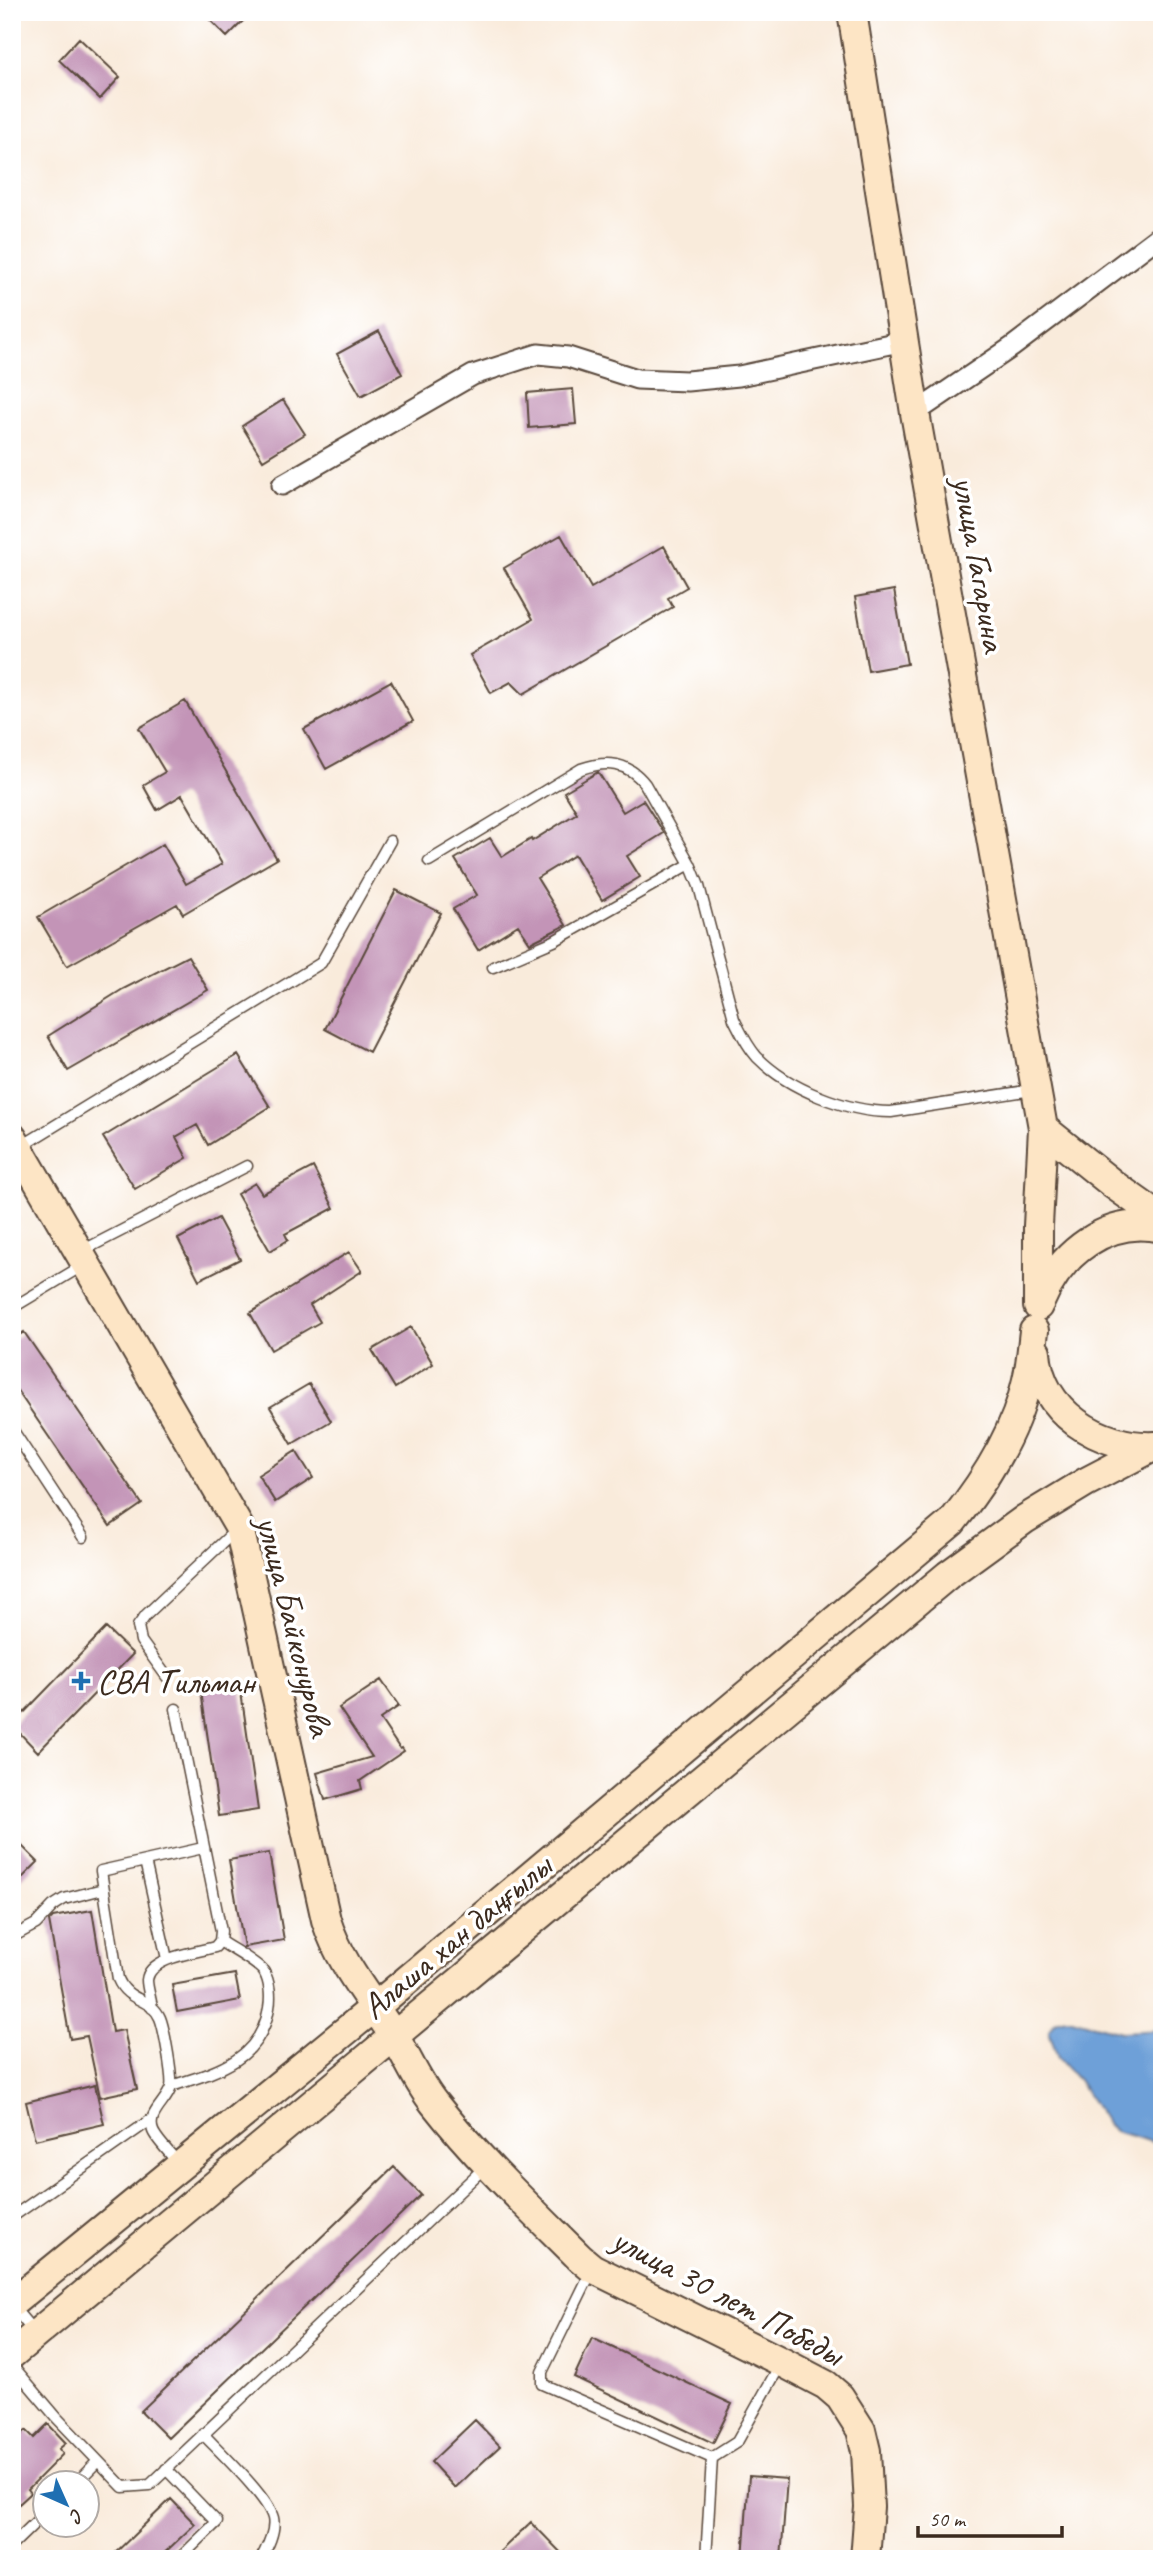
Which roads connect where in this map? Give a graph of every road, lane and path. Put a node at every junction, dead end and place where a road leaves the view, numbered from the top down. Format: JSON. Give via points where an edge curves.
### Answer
{"nodes":[{"id":1,"x":852,"y":12,"type":"edge"},
{"id":2,"x":1162,"y":233,"type":"edge"},
{"id":3,"x":904,"y":341,"type":"junction"},
{"id":4,"x":915,"y":413,"type":"junction"},
{"id":5,"x":282,"y":485,"type":"dead end"},
{"id":6,"x":390,"y":841,"type":"dead end"},
{"id":7,"x":429,"y":861,"type":"dead end"},
{"id":8,"x":690,"y":864,"type":"junction"},
{"id":9,"x":493,"y":967,"type":"dead end"},
{"id":10,"x":1037,"y":1090,"type":"junction"},
{"id":11,"x":1043,"y":1128,"type":"junction"},
{"id":12,"x":16,"y":1142,"type":"edge"},
{"id":13,"x":247,"y":1167,"type":"dead end"},
{"id":14,"x":1162,"y":1219,"type":"edge"},
{"id":15,"x":1162,"y":1228,"type":"edge"},
{"id":16,"x":83,"y":1258,"type":"junction"},
{"id":17,"x":12,"y":1308,"type":"edge"},
{"id":18,"x":1036,"y":1319,"type":"junction"},
{"id":19,"x":12,"y":1429,"type":"edge"},
{"id":20,"x":1158,"y":1445,"type":"edge"},
{"id":21,"x":239,"y":1527,"type":"junction"},
{"id":22,"x":83,"y":1537,"type":"dead end"},
{"id":23,"x":167,"y":1677,"type":"dead end"},
{"id":24,"x":176,"y":1709,"type":"dead end"},
{"id":25,"x":203,"y":1848,"type":"junction"},
{"id":26,"x":145,"y":1861,"type":"junction"},
{"id":27,"x":103,"y":1889,"type":"junction"},
{"id":28,"x":12,"y":1937,"type":"edge"},
{"id":29,"x":220,"y":1941,"type":"junction"},
{"id":30,"x":167,"y":1959,"type":"junction"},
{"id":31,"x":375,"y":2007,"type":"junction"},
{"id":32,"x":152,"y":2008,"type":"junction"},
{"id":33,"x":394,"y":2035,"type":"junction"},
{"id":34,"x":171,"y":2086,"type":"junction"},
{"id":35,"x":152,"y":2119,"type":"junction"},
{"id":36,"x":488,"y":2165,"type":"junction"},
{"id":37,"x":180,"y":2166,"type":"junction"},
{"id":38,"x":12,"y":2217,"type":"edge"},
{"id":39,"x":592,"y":2268,"type":"junction"},
{"id":40,"x":12,"y":2305,"type":"edge"},
{"id":41,"x":36,"y":2335,"type":"junction"},
{"id":42,"x":12,"y":2354,"type":"edge"},
{"id":43,"x":782,"y":2362,"type":"junction"},
{"id":44,"x":12,"y":2365,"type":"edge"},
{"id":45,"x":203,"y":2434,"type":"junction"},
{"id":46,"x":712,"y":2458,"type":"junction"},
{"id":47,"x":98,"y":2462,"type":"junction"},
{"id":48,"x":166,"y":2469,"type":"junction"},
{"id":49,"x":89,"y":2470,"type":"edge"},
{"id":50,"x":32,"y":2526,"type":"edge"},
{"id":51,"x":12,"y":2545,"type":"edge"},
{"id":52,"x":180,"y":2559,"type":"edge"},
{"id":53,"x":261,"y":2559,"type":"edge"},
{"id":54,"x":706,"y":2559,"type":"edge"},
{"id":55,"x":865,"y":2559,"type":"edge"}],
"edges":[{"from":1,"to":3,"type":"main road","name":"улица Гагарина"},
{"from":2,"to":4,"type":"street","via":[[1012,347]]},
{"from":3,"to":4,"type":"main road","name":"улица Гагарина"},
{"from":3,"to":5,"type":"street","via":[[739,376],[687,381],[637,379],[568,357],[538,354],[473,375]]},
{"from":4,"to":10,"type":"main road","name":"улица Гагарина"},
{"from":6,"to":12,"type":"lane","via":[[321,963]]},
{"from":7,"to":8,"type":"lane","via":[[581,769],[606,763],[637,774]]},
{"from":8,"to":9,"type":"lane","via":[[554,941]]},
{"from":8,"to":10,"type":"lane","via":[[734,1020],[758,1057],[788,1081],[872,1112]]},
{"from":10,"to":11,"type":"main road","name":"улица Гагарина"},
{"from":11,"to":14,"type":"main road"},
{"from":11,"to":18,"type":"main road","name":"улица Гагарина"},
{"from":12,"to":16,"type":"main road","name":"улица Байконурова"},
{"from":13,"to":16,"type":"lane"},
{"from":15,"to":18,"type":"main road","via":[[1135,1226],[1087,1242],[1049,1281]]},
{"from":16,"to":17,"type":"lane"},
{"from":16,"to":21,"type":"main road","name":"улица Байконурова"},
{"from":18,"to":20,"type":"main road","via":[[1036,1360],[1060,1408],[1104,1440],[1129,1446]]},
{"from":18,"to":31,"type":"main road","name":"Алаша хан даңғылы","via":[[1021,1405],[980,1487],[952,1522]]},
{"from":19,"to":22,"type":"lane"},
{"from":20,"to":33,"type":"main road","name":"Алаша хан даңғылы","via":[[1025,1519],[948,1575]]},
{"from":21,"to":23,"type":"lane","via":[[138,1626],[141,1641]]},
{"from":21,"to":31,"type":"main road","name":"улица Байконурова","via":[[326,1920],[332,1939]]},
{"from":24,"to":25,"type":"lane"},
{"from":25,"to":26,"type":"lane"},
{"from":25,"to":29,"type":"lane"},
{"from":26,"to":27,"type":"lane","via":[[101,1871]]},
{"from":26,"to":30,"type":"lane"},
{"from":27,"to":28,"type":"lane","via":[[64,1899],[36,1924]]},
{"from":27,"to":32,"type":"lane","via":[[118,1979],[126,1993]]},
{"from":29,"to":30,"type":"lane","via":[[215,1947]]},
{"from":29,"to":34,"type":"lane","via":[[263,1971],[270,2004],[265,2028],[247,2053],[219,2071]]},
{"from":30,"to":32,"type":"lane","via":[[147,1980]]},
{"from":31,"to":33,"type":"main road","name":"улица Байконурова"},
{"from":31,"to":37,"type":"main road","name":"Алаша хан даңғылы"},
{"from":32,"to":34,"type":"lane","via":[[160,2018]]},
{"from":33,"to":36,"type":"main road","name":"улица 30 лет Победы","via":[[433,2102]]},
{"from":33,"to":41,"type":"main road","name":"Алаша хан даңғылы"},
{"from":34,"to":35,"type":"lane"},
{"from":35,"to":37,"type":"lane","via":[[153,2131]]},
{"from":35,"to":38,"type":"lane"},
{"from":36,"to":39,"type":"main road","name":"улица 30 лет Победы"},
{"from":36,"to":45,"type":"lane"},
{"from":37,"to":40,"type":"main road","name":"Алаша хан даңғылы"},
{"from":39,"to":43,"type":"main road","name":"улица 30 лет Победы"},
{"from":39,"to":46,"type":"lane","via":[[542,2372],[542,2384]]},
{"from":40,"to":41,"type":"lane"},
{"from":41,"to":42,"type":"main road","name":"Алаша хан даңғылы"},
{"from":43,"to":46,"type":"lane","via":[[737,2442]]},
{"from":43,"to":55,"type":"main road","name":"улица 30 лет Победы","via":[[839,2396],[861,2430],[868,2466]]},
{"from":44,"to":47,"type":"lane"},
{"from":45,"to":48,"type":"lane"},
{"from":45,"to":53,"type":"lane","via":[[265,2502],[274,2519]]},
{"from":46,"to":54,"type":"lane"},
{"from":47,"to":48,"type":"lane","via":[[123,2487],[150,2485]]},
{"from":47,"to":49,"type":"lane"},
{"from":48,"to":52,"type":"lane","via":[[217,2522]]},
{"from":50,"to":51,"type":"lane"}]}
